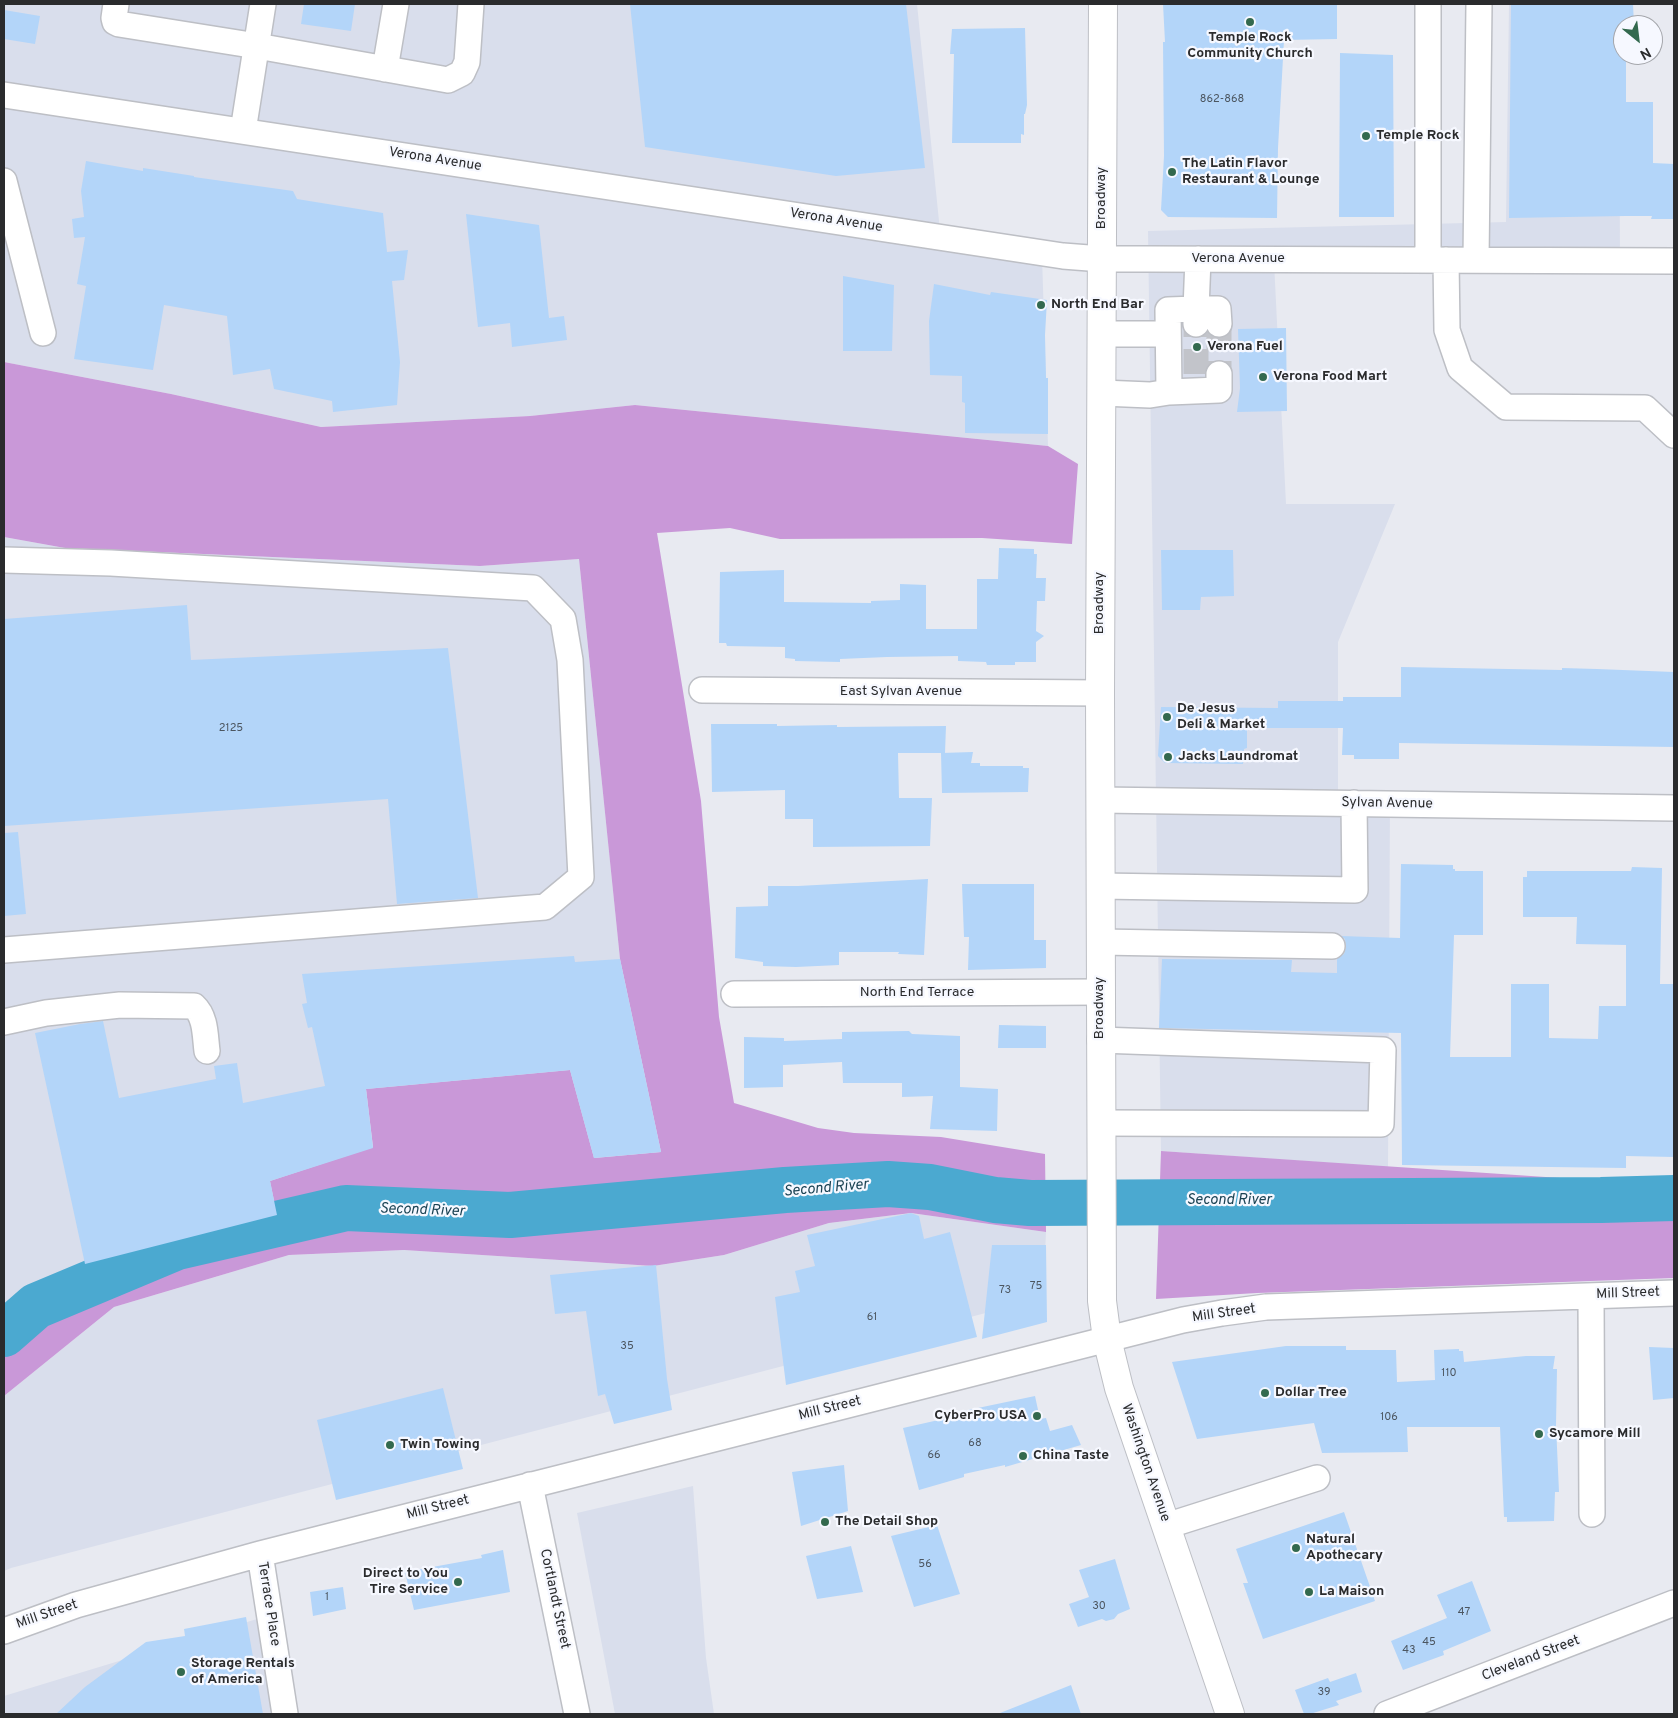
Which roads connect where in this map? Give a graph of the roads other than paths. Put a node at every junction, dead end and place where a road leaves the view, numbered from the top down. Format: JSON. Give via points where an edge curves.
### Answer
{"nodes":[{"id":1,"x":116,"y":4,"type":"edge"},
{"id":2,"x":263,"y":4,"type":"edge"},
{"id":3,"x":396,"y":4,"type":"edge"},
{"id":4,"x":471,"y":4,"type":"edge"},
{"id":5,"x":1103,"y":4,"type":"edge"},
{"id":6,"x":1428,"y":4,"type":"edge"},
{"id":7,"x":1478,"y":4,"type":"edge"},
{"id":8,"x":256,"y":46,"type":"junction"},
{"id":9,"x":385,"y":69,"type":"junction"},
{"id":10,"x":4,"y":95,"type":"edge"},
{"id":11,"x":243,"y":131,"type":"junction"},
{"id":12,"x":4,"y":181,"type":"edge"},
{"id":13,"x":1102,"y":259,"type":"junction"},
{"id":14,"x":1198,"y":259,"type":"junction"},
{"id":15,"x":1437,"y":260,"type":"junction"},
{"id":16,"x":1476,"y":260,"type":"junction"},
{"id":17,"x":1674,"y":261,"type":"edge"},
{"id":18,"x":43,"y":333,"type":"dead end"},
{"id":19,"x":1102,"y":334,"type":"junction"},
{"id":20,"x":1168,"y":334,"type":"junction"},
{"id":21,"x":1204,"y":379,"type":"dead end"},
{"id":22,"x":1169,"y":392,"type":"junction"},
{"id":23,"x":1102,"y":393,"type":"junction"},
{"id":24,"x":1674,"y":435,"type":"edge"},
{"id":25,"x":4,"y":560,"type":"edge"},
{"id":26,"x":702,"y":690,"type":"dead end"},
{"id":27,"x":1100,"y":693,"type":"junction"},
{"id":28,"x":1100,"y":800,"type":"junction"},
{"id":29,"x":1354,"y":803,"type":"junction"},
{"id":30,"x":1674,"y":808,"type":"edge"},
{"id":31,"x":1100,"y":886,"type":"junction"},
{"id":32,"x":1100,"y":942,"type":"junction"},
{"id":33,"x":1332,"y":946,"type":"dead end"},
{"id":34,"x":4,"y":950,"type":"edge"},
{"id":35,"x":1100,"y":992,"type":"junction"},
{"id":36,"x":734,"y":994,"type":"dead end"},
{"id":37,"x":4,"y":1022,"type":"edge"},
{"id":38,"x":1100,"y":1040,"type":"junction"},
{"id":39,"x":208,"y":1051,"type":"dead end"},
{"id":40,"x":1101,"y":1134,"type":"junction"},
{"id":41,"x":1101,"y":1203,"type":"joint"},
{"id":42,"x":1674,"y":1293,"type":"edge"},
{"id":43,"x":1591,"y":1296,"type":"junction"},
{"id":44,"x":1106,"y":1339,"type":"junction"},
{"id":45,"x":1317,"y":1478,"type":"dead end"},
{"id":46,"x":530,"y":1485,"type":"junction"},
{"id":47,"x":1592,"y":1514,"type":"dead end"},
{"id":48,"x":1166,"y":1526,"type":"junction"},
{"id":49,"x":260,"y":1554,"type":"junction"},
{"id":50,"x":1674,"y":1604,"type":"edge"},
{"id":51,"x":4,"y":1631,"type":"edge"},
{"id":52,"x":285,"y":1714,"type":"edge"},
{"id":53,"x":577,"y":1714,"type":"edge"},
{"id":54,"x":1230,"y":1714,"type":"edge"},
{"id":55,"x":1387,"y":1714,"type":"edge"}],
"edges":[{"from":1,"to":8,"type":"street","via":[[114,18],[119,24]]},
{"from":2,"to":8,"type":"street"},
{"from":3,"to":9,"type":"street"},
{"from":4,"to":9,"type":"street","via":[[467,62],[462,73],[448,80]]},
{"from":5,"to":13,"type":"main road","name":"Broadway"},
{"from":6,"to":15,"type":"street"},
{"from":7,"to":16,"type":"street"},
{"from":8,"to":9,"type":"street"},
{"from":8,"to":11,"type":"street"},
{"from":10,"to":11,"type":"street","name":"Verona Avenue"},
{"from":11,"to":13,"type":"street","name":"Verona Avenue"},
{"from":12,"to":18,"type":"street"},
{"from":13,"to":14,"type":"street","name":"Verona Avenue"},
{"from":13,"to":19,"type":"main road","name":"Broadway"},
{"from":14,"to":15,"type":"street","name":"Verona Avenue"},
{"from":14,"to":20,"type":"street","via":[[1204,319],[1168,310]]},
{"from":15,"to":16,"type":"street","name":"Verona Avenue"},
{"from":15,"to":24,"type":"street","via":[[1447,330],[1460,368],[1506,407],[1645,408]]},
{"from":16,"to":17,"type":"street","name":"Verona Avenue"},
{"from":19,"to":20,"type":"street"},
{"from":19,"to":23,"type":"main road","name":"Broadway"},
{"from":20,"to":22,"type":"street"},
{"from":21,"to":22,"type":"street"},
{"from":22,"to":23,"type":"street","via":[[1150,396]]},
{"from":23,"to":27,"type":"main road","name":"Broadway"},
{"from":25,"to":34,"type":"street","via":[[533,588],[563,619],[570,660],[581,877],[546,907]]},
{"from":26,"to":27,"type":"street","name":"East Sylvan Avenue"},
{"from":27,"to":28,"type":"main road","name":"Broadway"},
{"from":28,"to":29,"type":"street","name":"Sylvan Avenue"},
{"from":28,"to":31,"type":"main road","name":"Broadway"},
{"from":29,"to":30,"type":"street","name":"Sylvan Avenue"},
{"from":29,"to":31,"type":"street","via":[[1354,890]]},
{"from":31,"to":32,"type":"main road","name":"Broadway"},
{"from":32,"to":33,"type":"street"},
{"from":32,"to":35,"type":"main road","name":"Broadway"},
{"from":35,"to":36,"type":"street","name":"North End Terrace"},
{"from":35,"to":38,"type":"main road","name":"Broadway"},
{"from":37,"to":39,"type":"street","via":[[46,1013],[120,1005],[194,1006],[202,1018]]},
{"from":38,"to":40,"type":"main road","name":"Broadway"},
{"from":38,"to":40,"type":"street","via":[[1382,1050],[1381,1124]]},
{"from":40,"to":41,"type":"main road","name":"Broadway"},
{"from":41,"to":44,"type":"main road","name":"Washington Avenue","via":[[1102,1301]]},
{"from":42,"to":43,"type":"street","name":"Mill Street"},
{"from":43,"to":44,"type":"street","name":"Mill Street","via":[[1266,1307],[1183,1320]]},
{"from":43,"to":47,"type":"street"},
{"from":44,"to":46,"type":"street","name":"Mill Street"},
{"from":44,"to":48,"type":"main road","name":"Washington Avenue","via":[[1119,1388]]},
{"from":45,"to":48,"type":"street"},
{"from":46,"to":49,"type":"street","name":"Mill Street"},
{"from":46,"to":53,"type":"street","name":"Cortlandt Street"},
{"from":48,"to":54,"type":"main road","name":"Washington Avenue"},
{"from":49,"to":51,"type":"street","name":"Mill Street","via":[[76,1605]]},
{"from":49,"to":52,"type":"street","name":"Terrace Place"},
{"from":50,"to":55,"type":"street","name":"Cleveland Street"}]}
